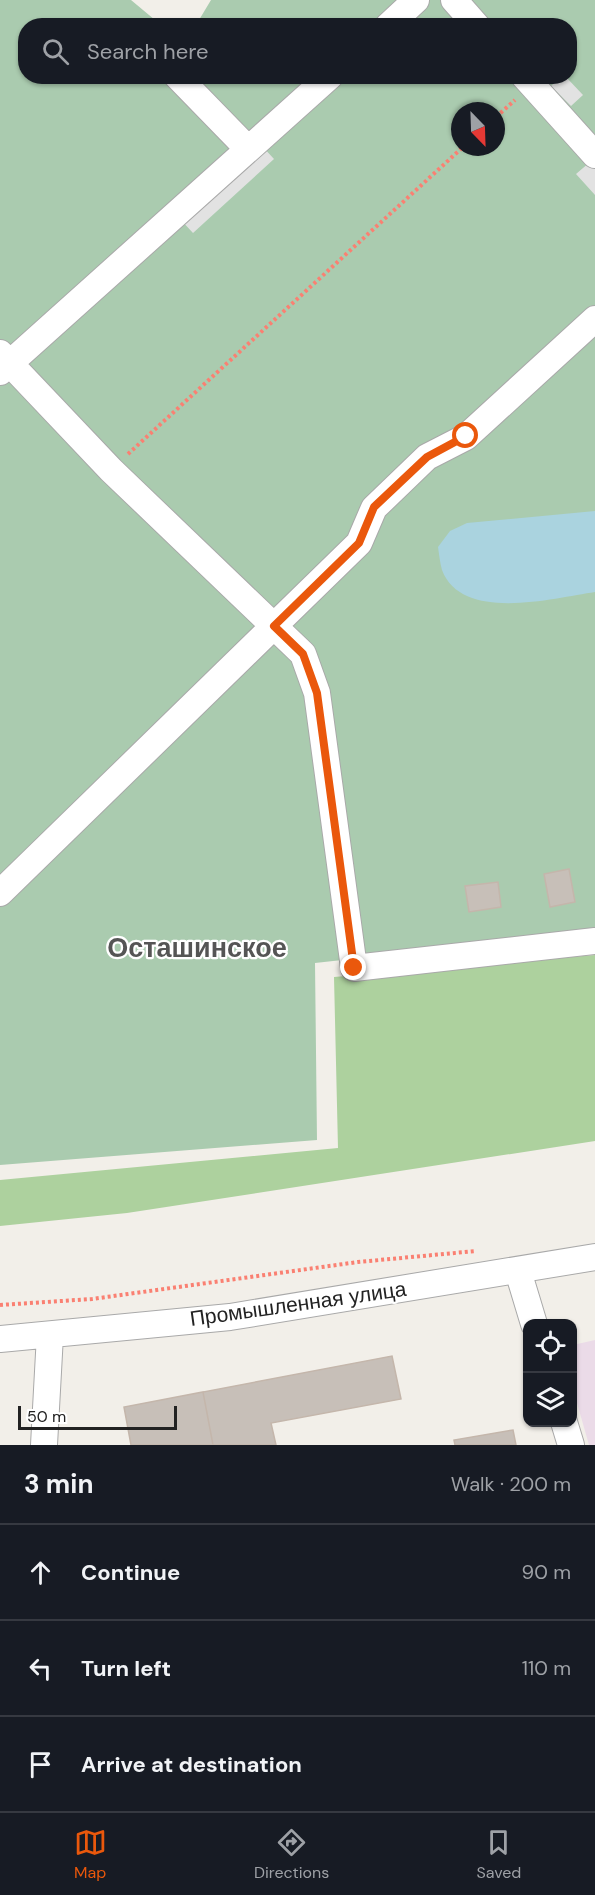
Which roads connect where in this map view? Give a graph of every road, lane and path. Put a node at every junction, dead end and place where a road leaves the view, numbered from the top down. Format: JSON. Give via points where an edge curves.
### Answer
{"nodes":[{"id":1,"x":416,"y":0,"type":"edge"},
{"id":2,"x":454,"y":0,"type":"edge"},
{"id":3,"x":397,"y":18,"type":"edge"},
{"id":4,"x":470,"y":18,"type":"edge"},
{"id":5,"x":185,"y":84,"type":"edge"},
{"id":6,"x":321,"y":84,"type":"edge"},
{"id":7,"x":531,"y":84,"type":"edge"},
{"id":8,"x":248,"y":149,"type":"junction"},
{"id":9,"x":595,"y":155,"type":"edge"},
{"id":10,"x":453,"y":156,"type":"edge"},
{"id":11,"x":595,"y":319,"type":"edge"},
{"id":12,"x":3,"y":362,"type":"edge"},
{"id":13,"x":111,"y":470,"type":"junction"},
{"id":14,"x":274,"y":626,"type":"junction"},
{"id":15,"x":3,"y":883,"type":"edge"},
{"id":16,"x":595,"y":941,"type":"edge"},
{"id":17,"x":478,"y":1251,"type":"dead end"},
{"id":18,"x":595,"y":1257,"type":"edge"},
{"id":19,"x":518,"y":1271,"type":"junction"},
{"id":20,"x":0,"y":1305,"type":"edge"},
{"id":21,"x":533,"y":1319,"type":"edge"},
{"id":22,"x":50,"y":1335,"type":"junction"},
{"id":23,"x":0,"y":1339,"type":"edge"},
{"id":24,"x":566,"y":1427,"type":"edge"},
{"id":25,"x":44,"y":1445,"type":"edge"},
{"id":26,"x":571,"y":1445,"type":"edge"}],
"edges":[{"from":1,"to":3,"type":"street"},
{"from":2,"to":4,"type":"street"},
{"from":5,"to":8,"type":"street"},
{"from":6,"to":8,"type":"street"},
{"from":7,"to":9,"type":"street"},
{"from":8,"to":12,"type":"street"},
{"from":10,"to":13,"type":"path"},
{"from":11,"to":14,"type":"street","via":[[466,436],[427,457],[374,507],[359,543]]},
{"from":12,"to":13,"type":"street"},
{"from":13,"to":14,"type":"street"},
{"from":14,"to":15,"type":"street"},
{"from":14,"to":16,"type":"street","via":[[303,654],[317,693],[354,968]]},
{"from":17,"to":20,"type":"path","via":[[358,1262],[92,1299]]},
{"from":18,"to":19,"type":"street","name":"Промышленная улица"},
{"from":19,"to":21,"type":"street"},
{"from":19,"to":22,"type":"street","name":"Промышленная улица","via":[[230,1317]]},
{"from":22,"to":23,"type":"street","name":"Промышленная улица"},
{"from":22,"to":25,"type":"street"},
{"from":24,"to":26,"type":"street"}]}
